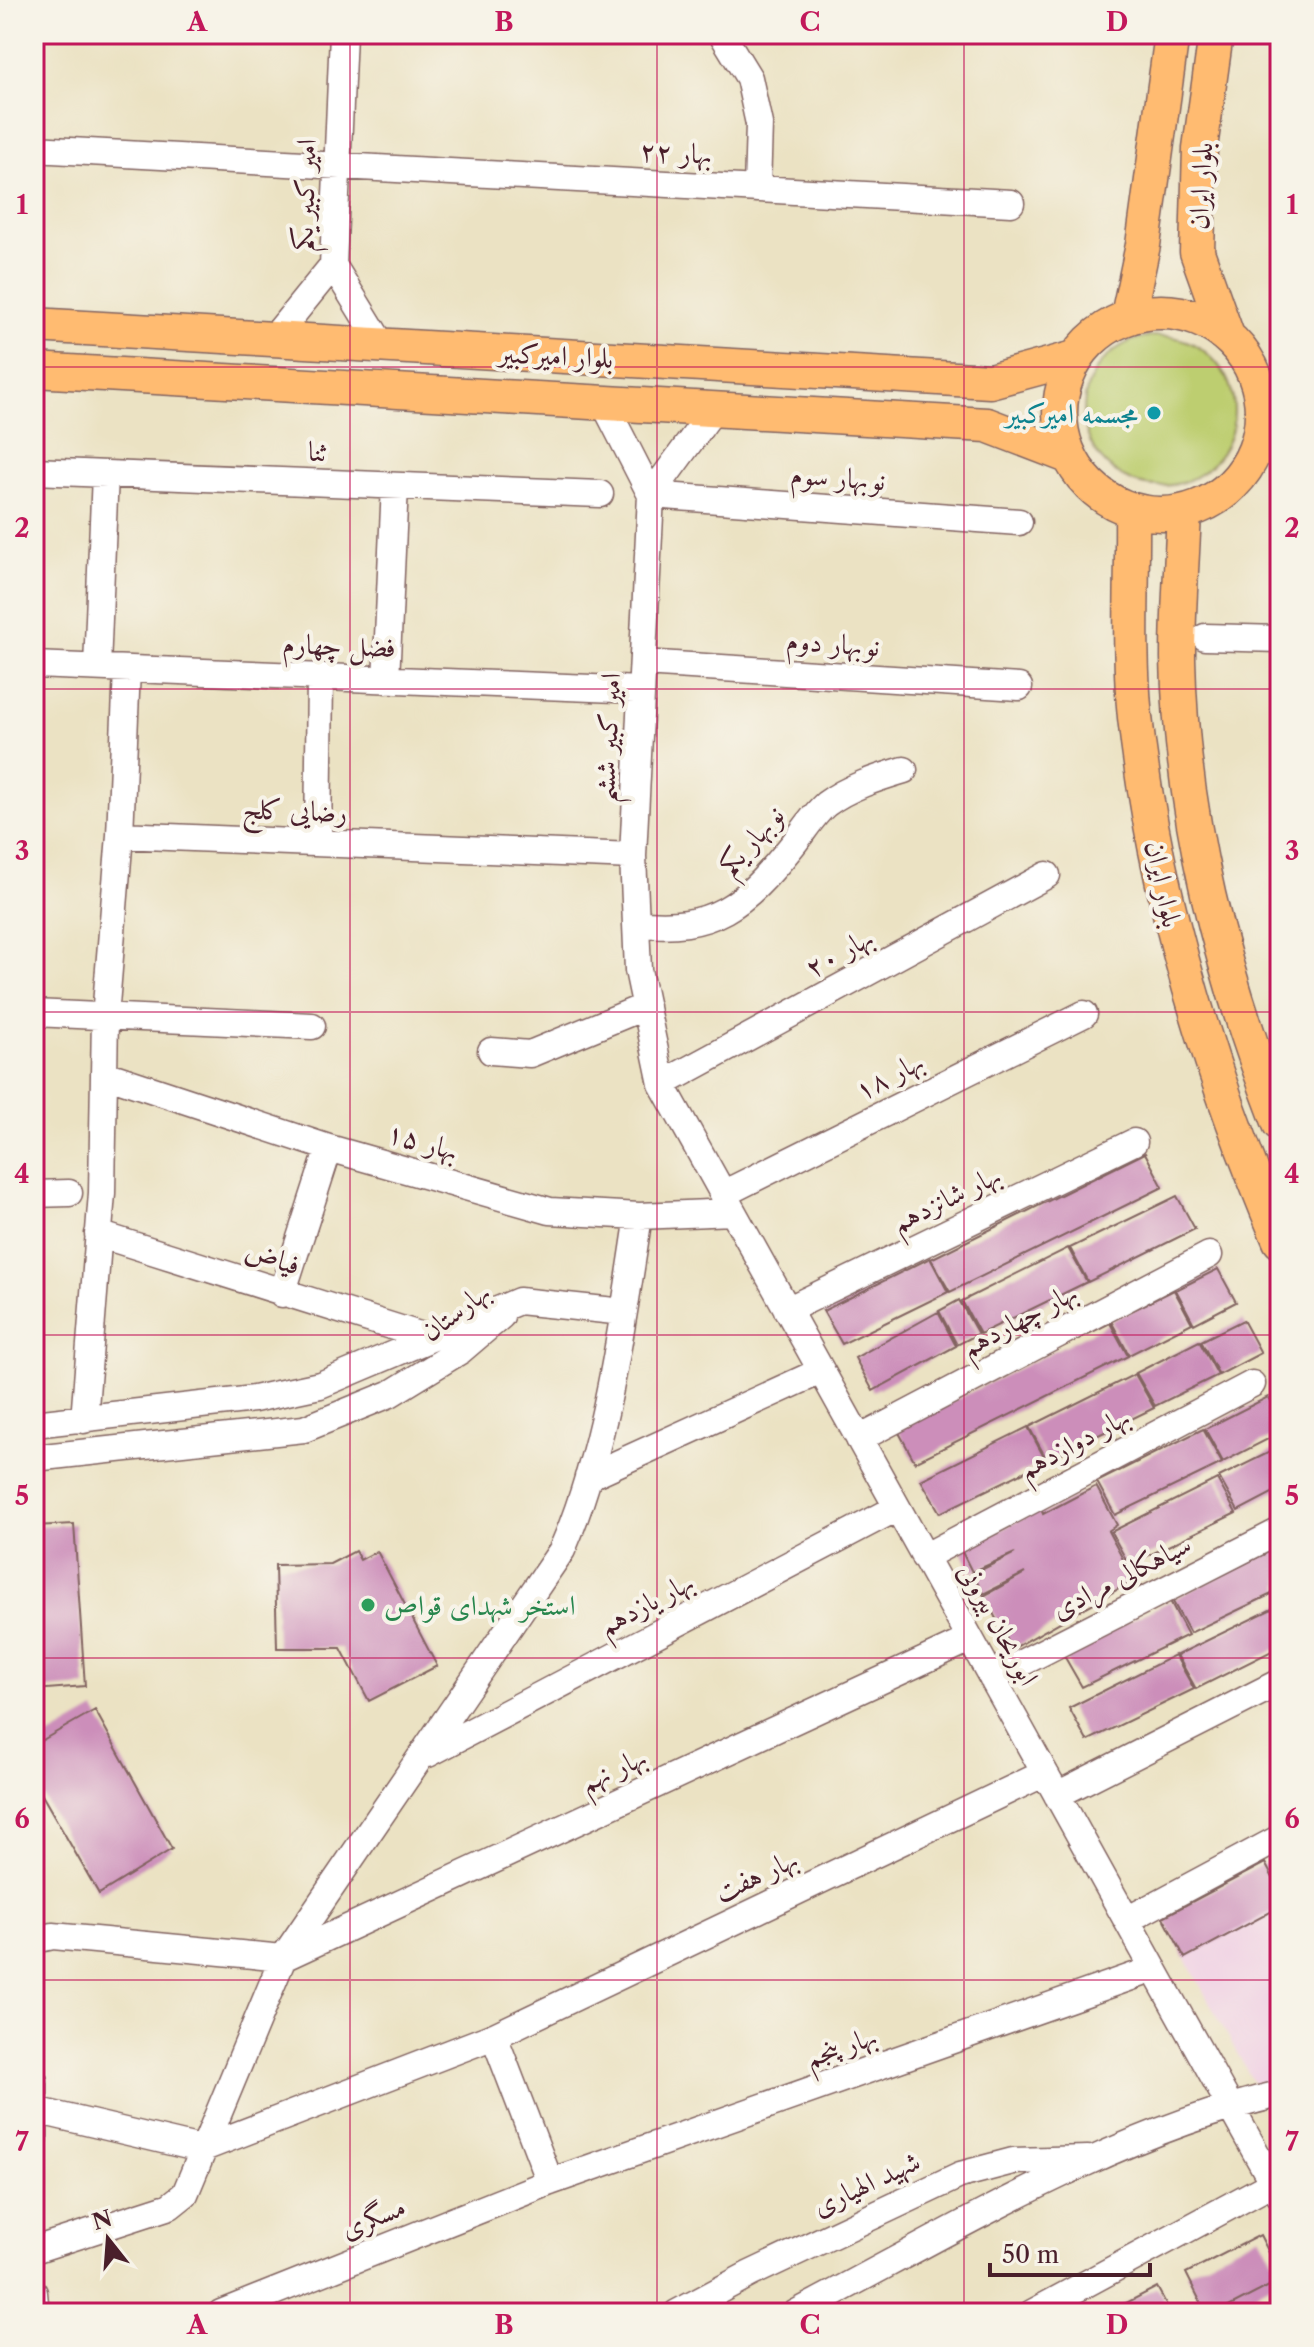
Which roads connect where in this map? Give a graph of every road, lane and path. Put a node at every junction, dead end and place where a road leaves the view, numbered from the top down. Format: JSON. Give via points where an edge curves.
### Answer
{"nodes":[{"id":1,"x":343,"y":34,"type":"edge"},
{"id":2,"x":722,"y":34,"type":"edge"},
{"id":3,"x":1172,"y":34,"type":"edge"},
{"id":4,"x":1216,"y":34,"type":"edge"},
{"id":5,"x":34,"y":149,"type":"edge"},
{"id":6,"x":337,"y":164,"type":"junction"},
{"id":7,"x":757,"y":189,"type":"junction"},
{"id":8,"x":1011,"y":203,"type":"dead end"},
{"id":9,"x":333,"y":265,"type":"junction"},
{"id":10,"x":1128,"y":316,"type":"junction"},
{"id":11,"x":34,"y":325,"type":"edge"},
{"id":12,"x":1226,"y":333,"type":"junction"},
{"id":13,"x":273,"y":339,"type":"junction"},
{"id":14,"x":382,"y":345,"type":"junction"},
{"id":15,"x":1075,"y":358,"type":"junction"},
{"id":16,"x":1249,"y":359,"type":"junction"},
{"id":17,"x":34,"y":370,"type":"edge"},
{"id":18,"x":1280,"y":374,"type":"edge"},
{"id":19,"x":604,"y":403,"type":"junction"},
{"id":20,"x":714,"y":409,"type":"junction"},
{"id":21,"x":1068,"y":456,"type":"junction"},
{"id":22,"x":1266,"y":457,"type":"edge"},
{"id":23,"x":34,"y":471,"type":"edge"},
{"id":24,"x":105,"y":474,"type":"junction"},
{"id":25,"x":395,"y":486,"type":"junction"},
{"id":26,"x":600,"y":494,"type":"dead end"},
{"id":27,"x":651,"y":495,"type":"junction"},
{"id":28,"x":1132,"y":511,"type":"junction"},
{"id":29,"x":1184,"y":512,"type":"junction"},
{"id":30,"x":1019,"y":522,"type":"dead end"},
{"id":31,"x":1205,"y":637,"type":"dead end"},
{"id":32,"x":1280,"y":639,"type":"edge"},
{"id":33,"x":643,"y":663,"type":"junction"},
{"id":34,"x":34,"y":665,"type":"edge"},
{"id":35,"x":97,"y":667,"type":"junction"},
{"id":36,"x":127,"y":669,"type":"junction"},
{"id":37,"x":320,"y":677,"type":"junction"},
{"id":38,"x":386,"y":680,"type":"junction"},
{"id":39,"x":1019,"y":687,"type":"dead end"},
{"id":40,"x":641,"y":690,"type":"junction"},
{"id":41,"x":904,"y":770,"type":"dead end"},
{"id":42,"x":120,"y":835,"type":"junction"},
{"id":43,"x":318,"y":843,"type":"junction"},
{"id":44,"x":633,"y":856,"type":"junction"},
{"id":45,"x":1047,"y":875,"type":"dead end"},
{"id":46,"x":636,"y":923,"type":"junction"},
{"id":47,"x":646,"y":1006,"type":"junction"},
{"id":48,"x":34,"y":1013,"type":"edge"},
{"id":49,"x":1084,"y":1014,"type":"dead end"},
{"id":50,"x":105,"y":1017,"type":"junction"},
{"id":51,"x":312,"y":1026,"type":"dead end"},
{"id":52,"x":491,"y":1051,"type":"dead end"},
{"id":53,"x":105,"y":1074,"type":"junction"},
{"id":54,"x":662,"y":1084,"type":"junction"},
{"id":55,"x":1280,"y":1124,"type":"edge"},
{"id":56,"x":1134,"y":1142,"type":"dead end"},
{"id":57,"x":329,"y":1148,"type":"junction"},
{"id":58,"x":69,"y":1193,"type":"dead end"},
{"id":59,"x":34,"y":1194,"type":"edge"},
{"id":60,"x":728,"y":1203,"type":"junction"},
{"id":61,"x":639,"y":1216,"type":"junction"},
{"id":62,"x":98,"y":1234,"type":"junction"},
{"id":63,"x":1280,"y":1241,"type":"edge"},
{"id":64,"x":1209,"y":1255,"type":"dead end"},
{"id":65,"x":282,"y":1294,"type":"junction"},
{"id":66,"x":519,"y":1301,"type":"junction"},
{"id":67,"x":787,"y":1310,"type":"junction"},
{"id":68,"x":624,"y":1312,"type":"junction"},
{"id":69,"x":429,"y":1338,"type":"junction"},
{"id":70,"x":821,"y":1371,"type":"junction"},
{"id":71,"x":1252,"y":1384,"type":"dead end"},
{"id":72,"x":84,"y":1420,"type":"junction"},
{"id":73,"x":34,"y":1424,"type":"edge"},
{"id":74,"x":859,"y":1439,"type":"junction"},
{"id":75,"x":34,"y":1458,"type":"edge"},
{"id":76,"x":588,"y":1477,"type":"junction"},
{"id":77,"x":897,"y":1508,"type":"junction"},
{"id":78,"x":1280,"y":1531,"type":"edge"},
{"id":79,"x":924,"y":1557,"type":"junction"},
{"id":80,"x":970,"y":1639,"type":"junction"},
{"id":81,"x":992,"y":1678,"type":"junction"},
{"id":82,"x":1280,"y":1682,"type":"edge"},
{"id":83,"x":425,"y":1756,"type":"junction"},
{"id":84,"x":1051,"y":1784,"type":"junction"},
{"id":85,"x":1280,"y":1838,"type":"edge"},
{"id":86,"x":1127,"y":1920,"type":"junction"},
{"id":87,"x":34,"y":1940,"type":"edge"},
{"id":88,"x":283,"y":1958,"type":"junction"},
{"id":89,"x":1154,"y":1969,"type":"junction"},
{"id":90,"x":494,"y":2036,"type":"junction"},
{"id":91,"x":34,"y":2081,"type":"edge"},
{"id":92,"x":1280,"y":2094,"type":"edge"},
{"id":93,"x":1230,"y":2106,"type":"junction"},
{"id":94,"x":35,"y":2110,"type":"edge"},
{"id":95,"x":34,"y":2140,"type":"edge"},
{"id":96,"x":201,"y":2149,"type":"junction"},
{"id":97,"x":1095,"y":2159,"type":"junction"},
{"id":98,"x":550,"y":2182,"type":"junction"},
{"id":99,"x":1277,"y":2189,"type":"edge"},
{"id":100,"x":34,"y":2250,"type":"edge"},
{"id":101,"x":34,"y":2293,"type":"edge"},
{"id":102,"x":36,"y":2313,"type":"edge"},
{"id":103,"x":221,"y":2313,"type":"edge"},
{"id":104,"x":677,"y":2313,"type":"edge"},
{"id":105,"x":796,"y":2313,"type":"edge"},
{"id":106,"x":1032,"y":2313,"type":"edge"}],
"edges":[{"from":1,"to":6,"type":"street","name":"امیر کبیر یکم"},
{"from":2,"to":7,"type":"street","via":[[749,78],[759,124]]},
{"from":3,"to":10,"type":"main road","name":"بلوار ایران"},
{"from":4,"to":12,"type":"main road","name":"بلوار ایران","via":[[1200,148],[1197,252]]},
{"from":5,"to":6,"type":"street","name":"بهار ۲۲"},
{"from":6,"to":7,"type":"street","name":"بهار ۲۲"},
{"from":6,"to":9,"type":"street","name":"امیر کبیر یکم"},
{"from":7,"to":8,"type":"street","name":"بهار ۲۲"},
{"from":9,"to":13,"type":"street"},
{"from":9,"to":14,"type":"street","name":"امیر کبیر یکم"},
{"from":10,"to":12,"type":"main road","via":[[1174,313],[1196,317]]},
{"from":10,"to":15,"type":"main road","via":[[1099,332]]},
{"from":11,"to":13,"type":"main road","name":"بلوار امیرکبیر"},
{"from":12,"to":16,"type":"main road"},
{"from":13,"to":14,"type":"main road","name":"بلوار امیرکبیر"},
{"from":14,"to":15,"type":"main road","name":"بلوار امیرکبیر","via":[[990,381]]},
{"from":15,"to":21,"type":"main road","via":[[1062,389],[1059,423]]},
{"from":16,"to":18,"type":"main road"},
{"from":16,"to":22,"type":"main road","via":[[1261,392]]},
{"from":17,"to":19,"type":"main road","name":"بلوار امیرکبیر"},
{"from":19,"to":20,"type":"main road","name":"بلوار امیرکبیر"},
{"from":19,"to":27,"type":"street","name":"امیر کبیر ششم"},
{"from":20,"to":21,"type":"main road","name":"بلوار امیرکبیر","via":[[987,425]]},
{"from":20,"to":27,"type":"street"},
{"from":21,"to":28,"type":"main road","via":[[1106,499]]},
{"from":22,"to":29,"type":"main road","via":[[1211,502]]},
{"from":23,"to":24,"type":"street","name":"ثنا"},
{"from":24,"to":25,"type":"street","name":"ثنا"},
{"from":24,"to":35,"type":"street"},
{"from":25,"to":26,"type":"street","name":"ثنا"},
{"from":25,"to":38,"type":"street"},
{"from":27,"to":30,"type":"street","name":"نوبهار سوم"},
{"from":27,"to":33,"type":"street","name":"امیر کبیر ششم"},
{"from":28,"to":29,"type":"main road"},
{"from":28,"to":63,"type":"main road","name":"بلوار ایران","via":[[1135,715],[1161,877],[1184,974],[1235,1135]]},
{"from":29,"to":55,"type":"main road","name":"بلوار ایران","via":[[1178,658],[1186,772],[1201,872],[1222,960]]},
{"from":31,"to":32,"type":"street"},
{"from":33,"to":39,"type":"street","name":"نوبهار دوم"},
{"from":33,"to":40,"type":"street","name":"امیر کبیر ششم"},
{"from":34,"to":35,"type":"street","name":"فضل چهارم"},
{"from":35,"to":36,"type":"street","name":"فضل چهارم"},
{"from":36,"to":37,"type":"street","name":"فضل چهارم"},
{"from":36,"to":42,"type":"street"},
{"from":37,"to":38,"type":"street","name":"فضل چهارم"},
{"from":37,"to":43,"type":"street"},
{"from":38,"to":40,"type":"street","name":"فضل چهارم"},
{"from":40,"to":44,"type":"street","name":"امیر کبیر ششم"},
{"from":41,"to":46,"type":"street","name":"نوبهار یکم","via":[[865,782],[824,805],[778,863],[721,913],[671,927]]},
{"from":42,"to":43,"type":"street","name":"رضایی کلج"},
{"from":42,"to":50,"type":"street"},
{"from":43,"to":44,"type":"street","name":"رضایی کلج"},
{"from":44,"to":46,"type":"street","name":"امیر کبیر ششم"},
{"from":45,"to":54,"type":"street","name":"بهار ۲۰"},
{"from":46,"to":47,"type":"street","name":"امیر کبیر ششم"},
{"from":47,"to":52,"type":"street","via":[[530,1054]]},
{"from":47,"to":54,"type":"street","name":"امیر کبیر ششم"},
{"from":48,"to":50,"type":"street"},
{"from":49,"to":60,"type":"street","name":"بهار ۱۸"},
{"from":50,"to":51,"type":"street"},
{"from":50,"to":53,"type":"street"},
{"from":53,"to":57,"type":"street","name":"بهار ۱۵"},
{"from":53,"to":62,"type":"street"},
{"from":54,"to":60,"type":"street","name":"ابوریحان بیرونی"},
{"from":56,"to":67,"type":"street","name":"بهار شانزدهم"},
{"from":57,"to":61,"type":"street","name":"بهار ۱۵","via":[[550,1211]]},
{"from":57,"to":65,"type":"street"},
{"from":58,"to":59,"type":"street"},
{"from":60,"to":61,"type":"street","name":"بهار ۱۵"},
{"from":60,"to":67,"type":"street","name":"ابوریحان بیرونی"},
{"from":61,"to":68,"type":"street"},
{"from":62,"to":65,"type":"street","name":"فیاض"},
{"from":62,"to":72,"type":"street"},
{"from":64,"to":74,"type":"street","name":"بهار چهاردهم"},
{"from":65,"to":69,"type":"street","name":"فیاض"},
{"from":66,"to":68,"type":"street"},
{"from":66,"to":69,"type":"street","name":"بهارستان"},
{"from":66,"to":75,"type":"street","name":"بهارستان","via":[[460,1351],[390,1394],[304,1429]]},
{"from":67,"to":70,"type":"street","name":"ابوریحان بیرونی"},
{"from":68,"to":76,"type":"street"},
{"from":69,"to":72,"type":"street","name":"بهارستان","via":[[320,1385],[254,1399]]},
{"from":70,"to":74,"type":"street","name":"ابوریحان بیرونی"},
{"from":70,"to":76,"type":"street"},
{"from":71,"to":79,"type":"street","name":"بهار دوازدهم"},
{"from":72,"to":73,"type":"street","name":"بهارستان"},
{"from":74,"to":77,"type":"street","name":"ابوریحان بیرونی"},
{"from":76,"to":83,"type":"street","via":[[562,1550]]},
{"from":77,"to":79,"type":"street","name":"ابوریحان بیرونی"},
{"from":77,"to":83,"type":"street","name":"بهار یازدهم"},
{"from":78,"to":81,"type":"street","name":"سیاهکالی مرادی"},
{"from":79,"to":80,"type":"street","name":"ابوریحان بیرونی"},
{"from":80,"to":81,"type":"street","name":"ابوریحان بیرونی"},
{"from":80,"to":88,"type":"street","name":"بهار نهم"},
{"from":81,"to":84,"type":"street","name":"ابوریحان بیرونی"},
{"from":82,"to":84,"type":"street","name":"بهار هفت"},
{"from":83,"to":88,"type":"street"},
{"from":84,"to":86,"type":"street","name":"ابوریحان بیرونی"},
{"from":84,"to":90,"type":"street","name":"بهار هفت"},
{"from":85,"to":86,"type":"street"},
{"from":86,"to":89,"type":"street","name":"ابوریحان بیرونی"},
{"from":87,"to":88,"type":"street","via":[[53,1936]]},
{"from":88,"to":96,"type":"street"},
{"from":89,"to":93,"type":"street","name":"ابوریحان بیرونی"},
{"from":89,"to":98,"type":"street","name":"بهار پنجم"},
{"from":90,"to":96,"type":"street","name":"بهار هفت"},
{"from":90,"to":98,"type":"street"},
{"from":91,"to":94,"type":"street"},
{"from":92,"to":93,"type":"street","name":"شهید الهیاری"},
{"from":93,"to":97,"type":"street","name":"شهید الهیاری"},
{"from":93,"to":99,"type":"street","name":"ابوریحان بیرونی"},
{"from":94,"to":95,"type":"street"},
{"from":94,"to":96,"type":"street"},
{"from":96,"to":100,"type":"street","via":[[185,2194],[170,2206]]},
{"from":97,"to":104,"type":"street","name":"شهید الهیاری","via":[[1013,2161],[960,2175]]},
{"from":97,"to":105,"type":"street","name":"شهید الهیاری"},
{"from":98,"to":103,"type":"street","name":"مسگری"},
{"from":99,"to":106,"type":"street"},
{"from":101,"to":102,"type":"street"}]}
